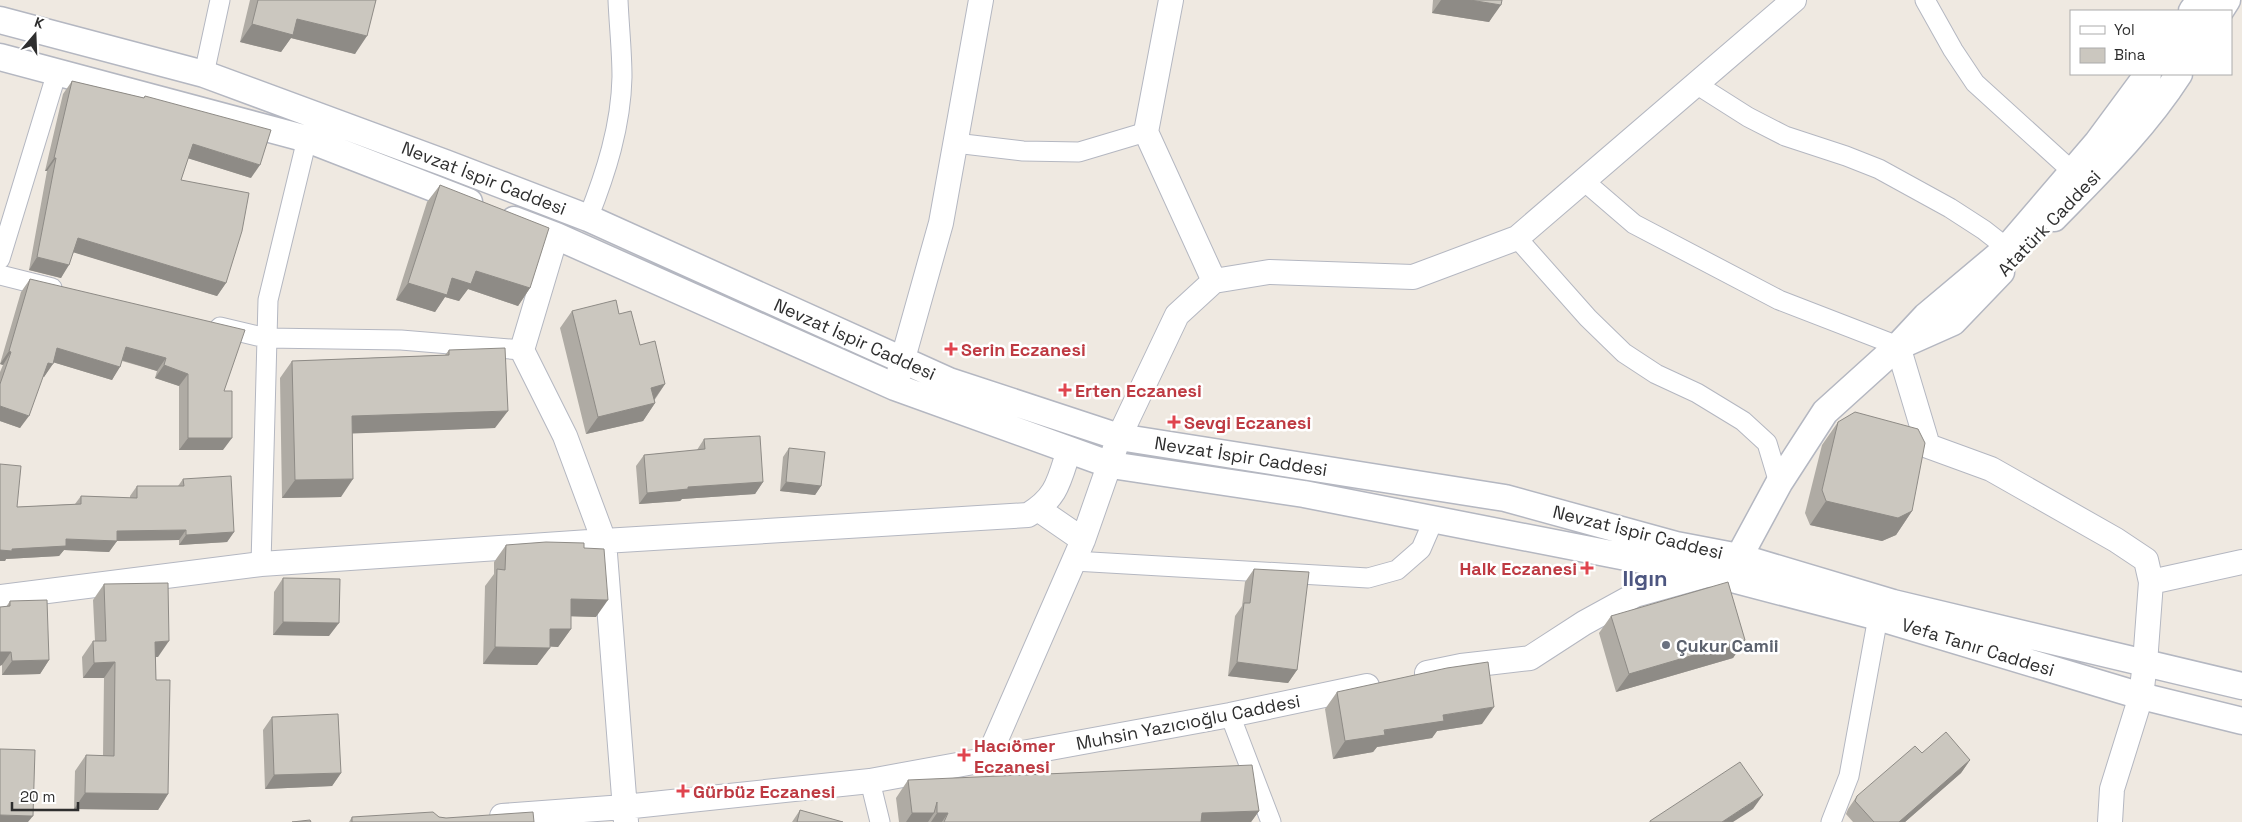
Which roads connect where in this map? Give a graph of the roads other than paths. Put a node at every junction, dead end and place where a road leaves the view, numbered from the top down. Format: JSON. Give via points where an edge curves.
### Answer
{"nodes":[{"id":1,"x":220,"y":0,"type":"edge"},
{"id":2,"x":618,"y":0,"type":"edge"},
{"id":3,"x":981,"y":0,"type":"edge"},
{"id":4,"x":1171,"y":0,"type":"edge"},
{"id":5,"x":1794,"y":0,"type":"edge"},
{"id":6,"x":1925,"y":0,"type":"edge"},
{"id":7,"x":0,"y":20,"type":"edge"},
{"id":8,"x":0,"y":57,"type":"edge"},
{"id":9,"x":57,"y":72,"type":"junction"},
{"id":10,"x":204,"y":74,"type":"junction"},
{"id":11,"x":2147,"y":75,"type":"edge"},
{"id":12,"x":2178,"y":75,"type":"edge"},
{"id":13,"x":1696,"y":84,"type":"junction"},
{"id":14,"x":1146,"y":132,"type":"junction"},
{"id":15,"x":307,"y":139,"type":"junction"},
{"id":16,"x":956,"y":143,"type":"junction"},
{"id":17,"x":2073,"y":172,"type":"junction"},
{"id":18,"x":1584,"y":181,"type":"junction"},
{"id":19,"x":588,"y":218,"type":"junction"},
{"id":20,"x":556,"y":236,"type":"junction"},
{"id":21,"x":1517,"y":238,"type":"junction"},
{"id":22,"x":2007,"y":248,"type":"junction"},
{"id":23,"x":0,"y":259,"type":"edge"},
{"id":24,"x":0,"y":275,"type":"edge"},
{"id":25,"x":1214,"y":281,"type":"junction"},
{"id":26,"x":66,"y":291,"type":"edge"},
{"id":27,"x":200,"y":322,"type":"edge"},
{"id":28,"x":266,"y":338,"type":"junction"},
{"id":29,"x":1898,"y":346,"type":"junction"},
{"id":30,"x":522,"y":350,"type":"junction"},
{"id":31,"x":903,"y":361,"type":"junction"},
{"id":32,"x":895,"y":387,"type":"junction"},
{"id":33,"x":1119,"y":437,"type":"junction"},
{"id":34,"x":1068,"y":450,"type":"junction"},
{"id":35,"x":1111,"y":465,"type":"junction"},
{"id":36,"x":1779,"y":483,"type":"junction"},
{"id":37,"x":1038,"y":509,"type":"junction"},
{"id":38,"x":1434,"y":519,"type":"junction"},
{"id":39,"x":604,"y":540,"type":"junction"},
{"id":40,"x":1083,"y":540,"type":"junction"},
{"id":41,"x":1739,"y":557,"type":"junction"},
{"id":42,"x":1074,"y":561,"type":"junction"},
{"id":43,"x":2242,"y":562,"type":"edge"},
{"id":44,"x":260,"y":564,"type":"junction"},
{"id":45,"x":1713,"y":574,"type":"junction"},
{"id":46,"x":2152,"y":582,"type":"junction"},
{"id":47,"x":0,"y":597,"type":"edge"},
{"id":48,"x":1878,"y":617,"type":"junction"},
{"id":49,"x":2145,"y":663,"type":"junction"},
{"id":50,"x":2242,"y":686,"type":"edge"},
{"id":51,"x":2141,"y":696,"type":"junction"},
{"id":52,"x":1230,"y":715,"type":"junction"},
{"id":53,"x":2242,"y":721,"type":"edge"},
{"id":54,"x":987,"y":760,"type":"junction"},
{"id":55,"x":870,"y":781,"type":"junction"},
{"id":56,"x":625,"y":814,"type":"edge"},
{"id":57,"x":480,"y":818,"type":"edge"},
{"id":58,"x":880,"y":822,"type":"edge"},
{"id":59,"x":1271,"y":822,"type":"edge"},
{"id":60,"x":1830,"y":822,"type":"edge"},
{"id":61,"x":2110,"y":822,"type":"edge"}],
"edges":[{"from":1,"to":10,"type":"street"},
{"from":2,"to":19,"type":"street","via":[[622,78],[616,128],[602,183]]},
{"from":3,"to":16,"type":"street"},
{"from":4,"to":14,"type":"street"},
{"from":5,"to":13,"type":"street"},
{"from":6,"to":17,"type":"street","via":[[1975,83]]},
{"from":7,"to":10,"type":"main road","name":"Nevzat İspir Caddesi"},
{"from":8,"to":9,"type":"main road","name":"Nevzat İspir Caddesi"},
{"from":9,"to":15,"type":"main road","name":"Nevzat İspir Caddesi"},
{"from":9,"to":23,"type":"street"},
{"from":10,"to":19,"type":"main road","name":"Nevzat İspir Caddesi"},
{"from":11,"to":17,"type":"main road","name":"Atatürk Caddesi"},
{"from":12,"to":29,"type":"main road","name":"Atatürk Caddesi","via":[[2113,158],[1952,322]]},
{"from":13,"to":18,"type":"street"},
{"from":13,"to":22,"type":"street","via":[[1785,136],[1879,169],[1950,208]]},
{"from":14,"to":16,"type":"street","via":[[1079,152],[1023,151]]},
{"from":14,"to":25,"type":"street"},
{"from":15,"to":20,"type":"main road","name":"Nevzat İspir Caddesi"},
{"from":15,"to":28,"type":"street","via":[[268,300]]},
{"from":16,"to":31,"type":"street","via":[[941,223]]},
{"from":17,"to":22,"type":"main road","name":"Atatürk Caddesi"},
{"from":18,"to":21,"type":"street"},
{"from":18,"to":29,"type":"street","via":[[1634,224],[1779,300]]},
{"from":19,"to":31,"type":"main road","name":"Nevzat İspir Caddesi"},
{"from":20,"to":30,"type":"street"},
{"from":20,"to":32,"type":"main road","name":"Nevzat İspir Caddesi"},
{"from":21,"to":25,"type":"street","via":[[1413,277],[1270,272]]},
{"from":21,"to":36,"type":"street","via":[[1588,318],[1624,353],[1742,421],[1767,443]]},
{"from":22,"to":29,"type":"main road","name":"Atatürk Caddesi","via":[[1926,316]]},
{"from":24,"to":26,"type":"street"},
{"from":25,"to":33,"type":"street","via":[[1177,315]]},
{"from":27,"to":28,"type":"street"},
{"from":28,"to":30,"type":"street","via":[[401,340]]},
{"from":28,"to":44,"type":"street"},
{"from":29,"to":36,"type":"main road","name":"Atatürk Caddesi","via":[[1825,412]]},
{"from":29,"to":46,"type":"street","via":[[1928,446],[1991,469],[2116,540],[2146,560]]},
{"from":30,"to":39,"type":"street","via":[[565,436]]},
{"from":31,"to":32,"type":"street"},
{"from":31,"to":33,"type":"main road","name":"Nevzat İspir Caddesi","via":[[949,381]]},
{"from":32,"to":34,"type":"main road","name":"Nevzat İspir Caddesi"},
{"from":33,"to":35,"type":"street"},
{"from":33,"to":41,"type":"main road","name":"Nevzat İspir Caddesi","via":[[1505,498],[1676,545]]},
{"from":34,"to":35,"type":"main road","name":"Nevzat İspir Caddesi"},
{"from":34,"to":37,"type":"street","via":[[1057,486],[1048,502]]},
{"from":35,"to":38,"type":"main road","name":"Nevzat İspir Caddesi","via":[[1304,494]]},
{"from":35,"to":40,"type":"street"},
{"from":36,"to":41,"type":"main road","name":"Atatürk Caddesi"},
{"from":37,"to":39,"type":"street","via":[[1028,516]]},
{"from":37,"to":40,"type":"street"},
{"from":38,"to":42,"type":"street","via":[[1421,549],[1397,570],[1368,578]]},
{"from":38,"to":45,"type":"main road","name":"Nevzat İspir Caddesi"},
{"from":39,"to":44,"type":"street"},
{"from":39,"to":56,"type":"street"},
{"from":40,"to":42,"type":"street"},
{"from":41,"to":45,"type":"street","name":"Muhsin Yazıcıoğlu Caddesi"},
{"from":41,"to":49,"type":"main road","name":"Vefa Tanır Caddesi","via":[[1893,603]]},
{"from":42,"to":54,"type":"street"},
{"from":43,"to":46,"type":"street"},
{"from":44,"to":47,"type":"street"},
{"from":45,"to":48,"type":"main road","name":"Vefa Tanır Caddesi"},
{"from":45,"to":52,"type":"street","name":"Muhsin Yazıcıoğlu Caddesi","via":[[1635,595],[1530,658],[1461,666]]},
{"from":46,"to":49,"type":"street"},
{"from":48,"to":51,"type":"main road","name":"Vefa Tanır Caddesi"},
{"from":48,"to":60,"type":"street","via":[[1848,776]]},
{"from":49,"to":50,"type":"main road","name":"Vefa Tanır Caddesi"},
{"from":49,"to":51,"type":"street"},
{"from":51,"to":53,"type":"main road","name":"Vefa Tanır Caddesi"},
{"from":51,"to":61,"type":"street","via":[[2112,789]]},
{"from":52,"to":54,"type":"street","name":"Muhsin Yazıcıoğlu Caddesi"},
{"from":52,"to":59,"type":"street"},
{"from":54,"to":55,"type":"street","name":"Muhsin Yazıcıoğlu Caddesi"},
{"from":55,"to":56,"type":"street","name":"Muhsin Yazıcıoğlu Caddesi"},
{"from":55,"to":58,"type":"street"},
{"from":56,"to":57,"type":"street","name":"Muhsin Yazıcıoğlu Caddesi"}]}
